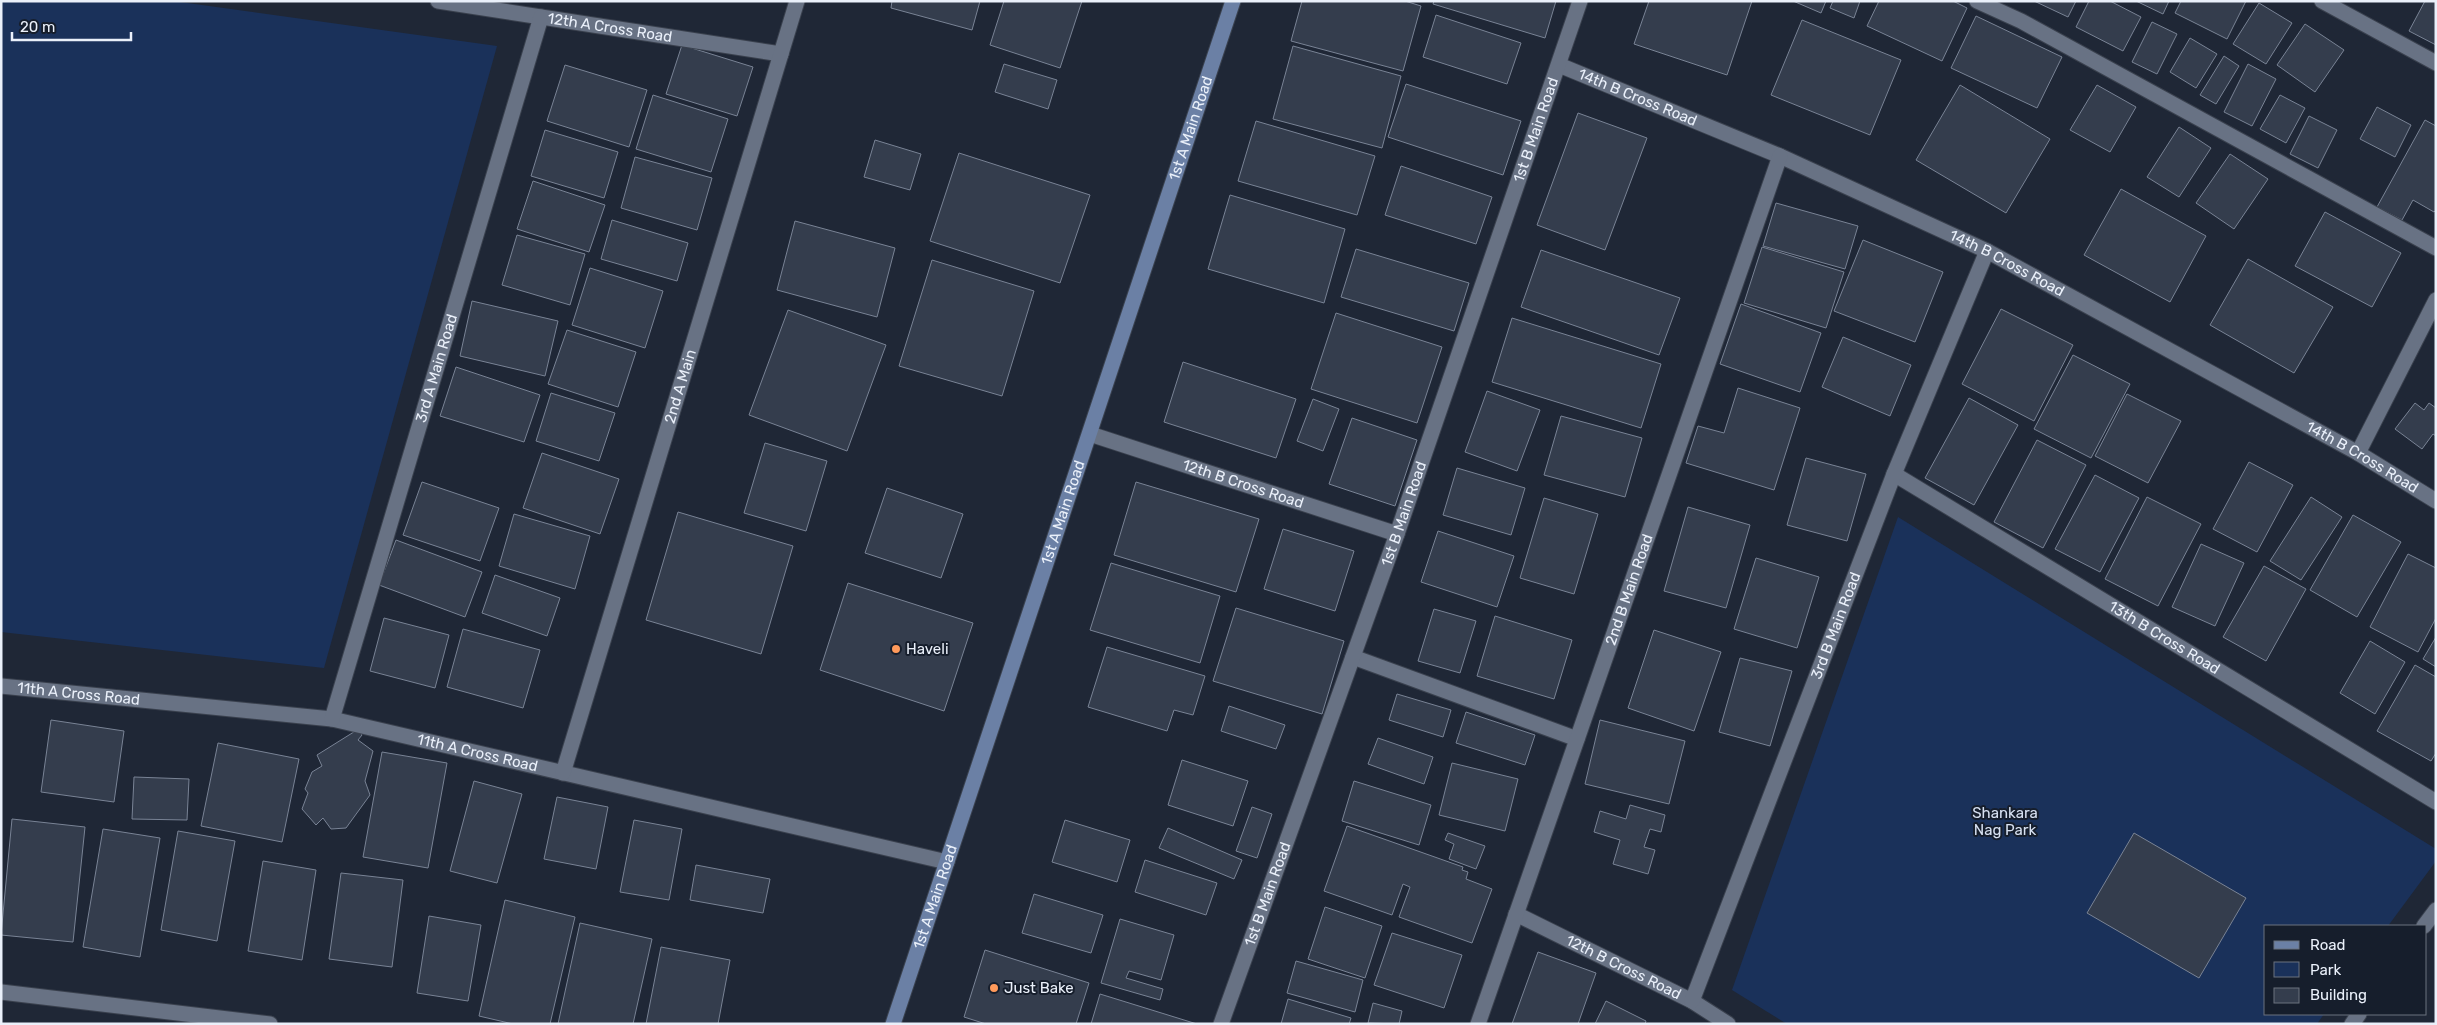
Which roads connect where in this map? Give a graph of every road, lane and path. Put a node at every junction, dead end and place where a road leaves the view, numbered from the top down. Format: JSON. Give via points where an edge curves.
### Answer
{"nodes":[{"id":1,"x":438,"y":1,"type":"edge"},
{"id":2,"x":797,"y":1,"type":"edge"},
{"id":3,"x":1233,"y":1,"type":"edge"},
{"id":4,"x":1580,"y":1,"type":"edge"},
{"id":5,"x":1976,"y":1,"type":"edge"},
{"id":6,"x":2322,"y":1,"type":"edge"},
{"id":7,"x":541,"y":18,"type":"junction"},
{"id":8,"x":780,"y":54,"type":"junction"},
{"id":9,"x":2436,"y":63,"type":"edge"},
{"id":10,"x":1559,"y":65,"type":"junction"},
{"id":11,"x":1780,"y":156,"type":"junction"},
{"id":12,"x":2436,"y":248,"type":"edge"},
{"id":13,"x":1987,"y":251,"type":"junction"},
{"id":14,"x":2436,"y":300,"type":"edge"},
{"id":15,"x":1090,"y":434,"type":"junction"},
{"id":16,"x":2358,"y":453,"type":"junction"},
{"id":17,"x":1894,"y":474,"type":"junction"},
{"id":18,"x":2436,"y":501,"type":"edge"},
{"id":19,"x":1397,"y":534,"type":"junction"},
{"id":20,"x":1353,"y":657,"type":"junction"},
{"id":21,"x":1,"y":686,"type":"edge"},
{"id":22,"x":332,"y":719,"type":"junction"},
{"id":23,"x":1577,"y":739,"type":"junction"},
{"id":24,"x":563,"y":773,"type":"junction"},
{"id":25,"x":2436,"y":802,"type":"edge"},
{"id":26,"x":947,"y":862,"type":"junction"},
{"id":27,"x":2436,"y":910,"type":"edge"},
{"id":28,"x":1516,"y":914,"type":"junction"},
{"id":29,"x":2425,"y":925,"type":"edge"},
{"id":30,"x":1,"y":992,"type":"edge"},
{"id":31,"x":1692,"y":1001,"type":"junction"},
{"id":32,"x":270,"y":1024,"type":"edge"},
{"id":33,"x":894,"y":1024,"type":"edge"},
{"id":34,"x":1221,"y":1024,"type":"edge"},
{"id":35,"x":1478,"y":1024,"type":"edge"},
{"id":36,"x":1728,"y":1024,"type":"edge"}],
"edges":[{"from":1,"to":7,"type":"street","name":"12th A Cross Road"},
{"from":2,"to":8,"type":"street","name":"2nd A Main"},
{"from":3,"to":15,"type":"street","name":"1st A Main Road"},
{"from":4,"to":10,"type":"street","name":"1st B Main Road"},
{"from":5,"to":12,"type":"street","via":[[2030,26]]},
{"from":6,"to":9,"type":"street"},
{"from":7,"to":8,"type":"street","name":"12th A Cross Road"},
{"from":7,"to":22,"type":"street","name":"3rd A Main Road"},
{"from":8,"to":24,"type":"street","name":"2nd A Main"},
{"from":10,"to":11,"type":"street","name":"14th B Cross Road"},
{"from":10,"to":19,"type":"street","name":"1st B Main Road"},
{"from":11,"to":13,"type":"street","name":"14th B Cross Road"},
{"from":11,"to":23,"type":"street","name":"2nd B Main Road"},
{"from":13,"to":16,"type":"street","name":"14th B Cross Road"},
{"from":13,"to":17,"type":"street","name":"3rd B Main Road"},
{"from":14,"to":16,"type":"street"},
{"from":15,"to":19,"type":"street","name":"12th B Cross Road"},
{"from":15,"to":26,"type":"street","name":"1st A Main Road"},
{"from":16,"to":18,"type":"street","name":"14th B Cross Road"},
{"from":17,"to":25,"type":"street","name":"13th B Cross Road"},
{"from":17,"to":31,"type":"street","name":"3rd B Main Road"},
{"from":19,"to":20,"type":"street","name":"1st B Main Road"},
{"from":20,"to":23,"type":"street"},
{"from":20,"to":34,"type":"street","name":"1st B Main Road"},
{"from":21,"to":22,"type":"street","name":"11th A Cross Road"},
{"from":22,"to":24,"type":"street","name":"11th A Cross Road"},
{"from":23,"to":28,"type":"street","name":"2nd B Main Road"},
{"from":24,"to":26,"type":"street","name":"11th A Cross Road"},
{"from":26,"to":33,"type":"street","name":"1st A Main Road"},
{"from":27,"to":29,"type":"street"},
{"from":28,"to":31,"type":"street","name":"12th B Cross Road"},
{"from":28,"to":35,"type":"street","name":"2nd B Main Road"},
{"from":30,"to":32,"type":"street"},
{"from":31,"to":36,"type":"street","name":"12th B Cross Road"}]}
